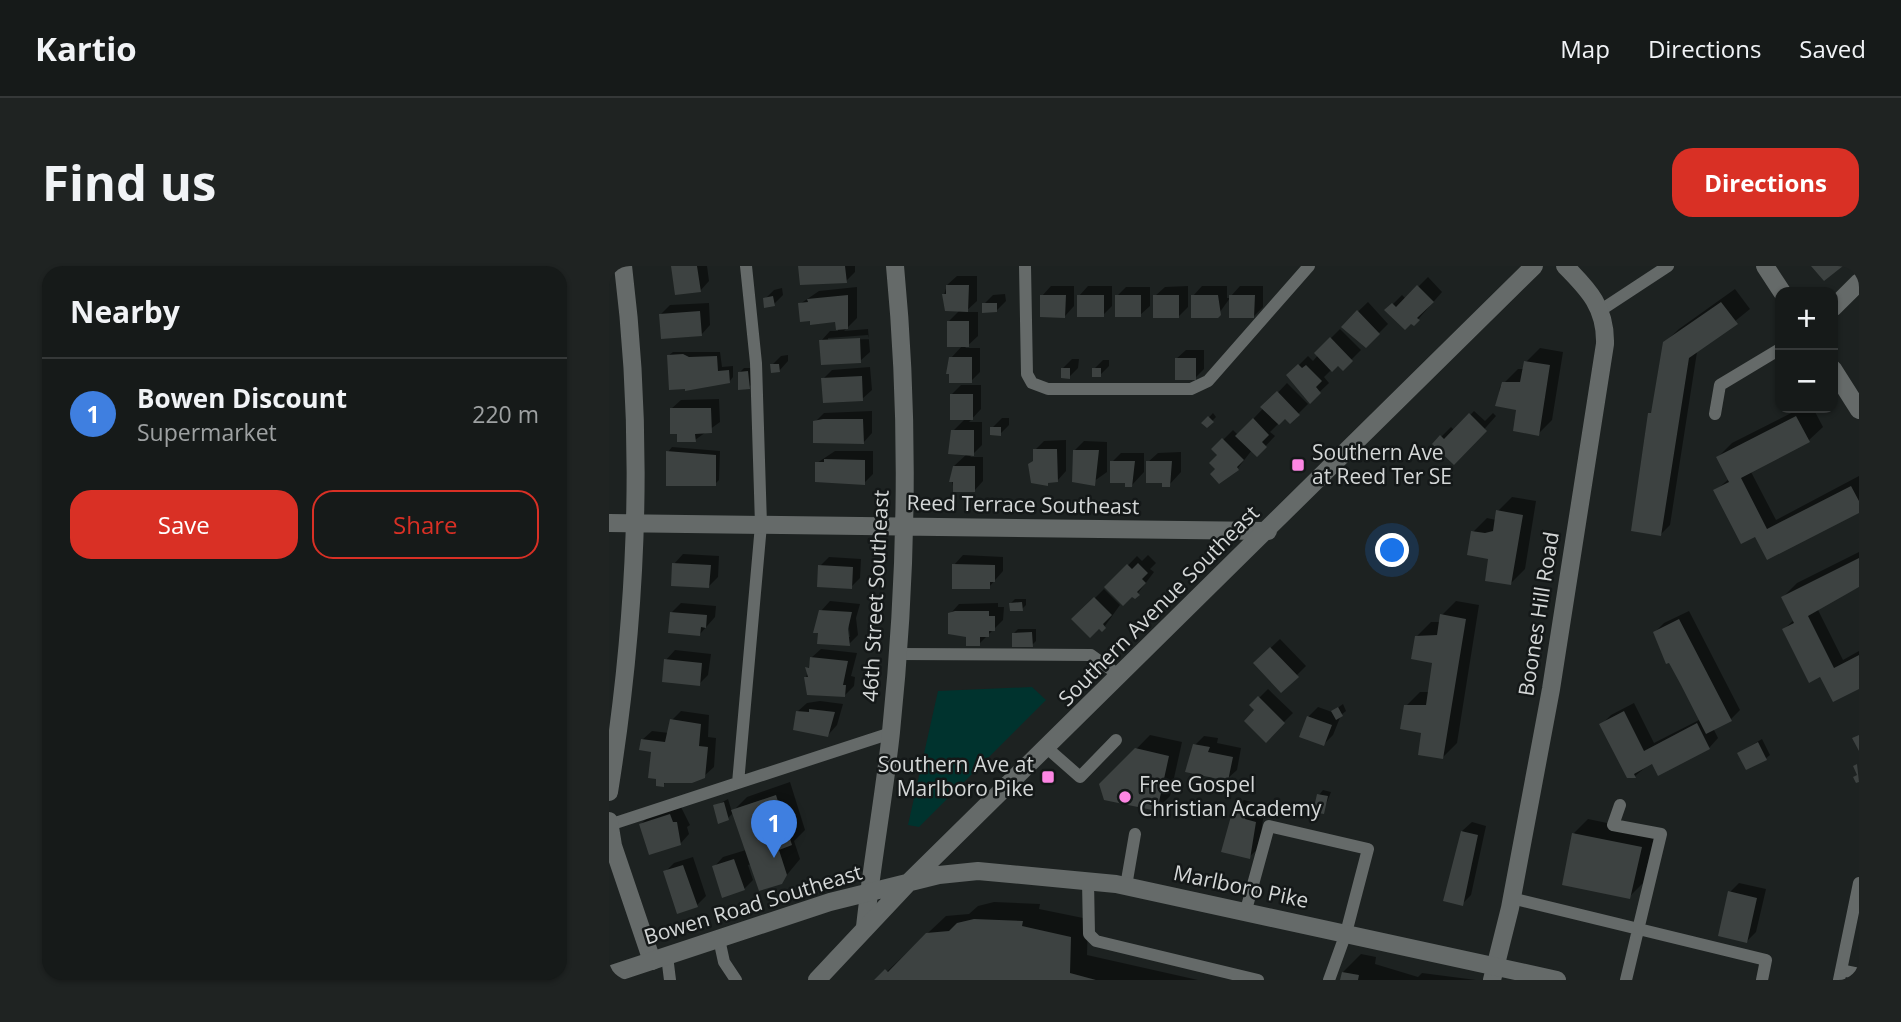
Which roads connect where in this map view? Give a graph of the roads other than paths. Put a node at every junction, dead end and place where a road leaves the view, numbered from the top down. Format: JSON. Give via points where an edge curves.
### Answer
{"nodes":[{"id":1,"x":623,"y":266,"type":"edge"},
{"id":2,"x":746,"y":266,"type":"edge"},
{"id":3,"x":895,"y":266,"type":"edge"},
{"id":4,"x":1025,"y":266,"type":"edge"},
{"id":5,"x":1309,"y":266,"type":"edge"},
{"id":6,"x":1534,"y":266,"type":"edge"},
{"id":7,"x":1565,"y":266,"type":"edge"},
{"id":8,"x":1668,"y":266,"type":"edge"},
{"id":9,"x":1765,"y":266,"type":"edge"},
{"id":10,"x":1859,"y":282,"type":"edge"},
{"id":11,"x":1779,"y":287,"type":"edge"},
{"id":12,"x":1838,"y":303,"type":"edge"},
{"id":13,"x":1601,"y":310,"type":"junction"},
{"id":14,"x":1778,"y":350,"type":"edge"},
{"id":15,"x":1838,"y":377,"type":"edge"},
{"id":16,"x":1859,"y":410,"type":"edge"},
{"id":17,"x":1715,"y":414,"type":"dead end"},
{"id":18,"x":609,"y":523,"type":"edge"},
{"id":19,"x":635,"y":524,"type":"junction"},
{"id":20,"x":761,"y":525,"type":"junction"},
{"id":21,"x":905,"y":526,"type":"junction"},
{"id":22,"x":1268,"y":531,"type":"junction"},
{"id":23,"x":898,"y":653,"type":"junction"},
{"id":24,"x":1121,"y":676,"type":"junction"},
{"id":25,"x":891,"y":733,"type":"junction"},
{"id":26,"x":1116,"y":740,"type":"dead end"},
{"id":27,"x":1047,"y":748,"type":"junction"},
{"id":28,"x":738,"y":783,"type":"junction"},
{"id":29,"x":609,"y":792,"type":"edge"},
{"id":30,"x":1620,"y":805,"type":"dead end"},
{"id":31,"x":609,"y":824,"type":"edge"},
{"id":32,"x":1135,"y":834,"type":"dead end"},
{"id":33,"x":910,"y":881,"type":"junction"},
{"id":34,"x":1088,"y":881,"type":"junction"},
{"id":35,"x":1859,"y":883,"type":"edge"},
{"id":36,"x":1126,"y":886,"type":"junction"},
{"id":37,"x":869,"y":892,"type":"junction"},
{"id":38,"x":1511,"y":898,"type":"junction"},
{"id":39,"x":1246,"y":910,"type":"junction"},
{"id":40,"x":865,"y":927,"type":"junction"},
{"id":41,"x":1640,"y":931,"type":"junction"},
{"id":42,"x":1346,"y":933,"type":"junction"},
{"id":43,"x":719,"y":939,"type":"junction"},
{"id":44,"x":660,"y":958,"type":"junction"},
{"id":45,"x":1494,"y":973,"type":"edge"},
{"id":46,"x":1859,"y":974,"type":"edge"},
{"id":47,"x":609,"y":975,"type":"edge"},
{"id":48,"x":1840,"y":975,"type":"edge"},
{"id":49,"x":670,"y":980,"type":"edge"},
{"id":50,"x":736,"y":980,"type":"edge"},
{"id":51,"x":817,"y":980,"type":"edge"},
{"id":52,"x":1258,"y":980,"type":"edge"},
{"id":53,"x":1329,"y":980,"type":"edge"},
{"id":54,"x":1557,"y":980,"type":"edge"},
{"id":55,"x":1626,"y":980,"type":"edge"},
{"id":56,"x":1762,"y":980,"type":"edge"}],
"edges":[{"from":1,"to":19,"type":"street","via":[[633,387]]},
{"from":2,"to":20,"type":"lane","via":[[756,363]]},
{"from":3,"to":21,"type":"street","name":"46th Street Southeast","via":[[905,418]]},
{"from":4,"to":5,"type":"lane","via":[[1027,374],[1032,383],[1048,389],[1191,388],[1208,381]]},
{"from":6,"to":22,"type":"street","name":"Southern Avenue Southeast"},
{"from":7,"to":13,"type":"street"},
{"from":8,"to":13,"type":"lane"},
{"from":9,"to":11,"type":"street"},
{"from":10,"to":12,"type":"street"},
{"from":13,"to":38,"type":"street","name":"Boones Hill Road","via":[[1605,344],[1551,688]]},
{"from":14,"to":17,"type":"lane","via":[[1720,385]]},
{"from":15,"to":16,"type":"street"},
{"from":18,"to":19,"type":"street","name":"Reed Terrace Southeast"},
{"from":19,"to":20,"type":"street","name":"Reed Terrace Southeast"},
{"from":19,"to":29,"type":"street","via":[[629,636]]},
{"from":20,"to":21,"type":"street","name":"Reed Terrace Southeast"},
{"from":20,"to":28,"type":"lane"},
{"from":21,"to":22,"type":"street","name":"Reed Terrace Southeast"},
{"from":21,"to":23,"type":"street","name":"46th Street Southeast"},
{"from":22,"to":24,"type":"street","name":"Southern Avenue Southeast"},
{"from":23,"to":24,"type":"lane","via":[[1091,655]]},
{"from":23,"to":25,"type":"street","name":"46th Street Southeast"},
{"from":24,"to":27,"type":"street","name":"Southern Avenue Southeast"},
{"from":25,"to":28,"type":"lane"},
{"from":25,"to":37,"type":"street","name":"46th Street Southeast"},
{"from":26,"to":27,"type":"lane","via":[[1080,777]]},
{"from":27,"to":33,"type":"street","name":"Southern Avenue Southeast"},
{"from":28,"to":31,"type":"lane"},
{"from":30,"to":41,"type":"lane","via":[[1613,825],[1661,834]]},
{"from":31,"to":44,"type":"street"},
{"from":32,"to":36,"type":"lane"},
{"from":33,"to":34,"type":"street","name":"Marlboro Pike","via":[[978,871]]},
{"from":33,"to":37,"type":"street","name":"Bowen Road Southeast"},
{"from":33,"to":40,"type":"street","name":"Southern Avenue Southeast"},
{"from":34,"to":36,"type":"street","name":"Marlboro Pike"},
{"from":34,"to":52,"type":"lane","via":[[1089,934],[1096,941]]},
{"from":35,"to":48,"type":"lane"},
{"from":36,"to":39,"type":"street","name":"Marlboro Pike"},
{"from":37,"to":40,"type":"street","name":"46th Street Southeast"},
{"from":37,"to":43,"type":"street","name":"Bowen Road Southeast"},
{"from":38,"to":41,"type":"lane"},
{"from":38,"to":45,"type":"street","name":"Boones Hill Road"},
{"from":39,"to":42,"type":"street","name":"Marlboro Pike"},
{"from":39,"to":42,"type":"lane","via":[[1269,826],[1368,849]]},
{"from":40,"to":51,"type":"street","name":"Southern Avenue Southeast"},
{"from":41,"to":55,"type":"lane"},
{"from":41,"to":56,"type":"lane","via":[[1766,960]]},
{"from":42,"to":45,"type":"street","name":"Marlboro Pike"},
{"from":42,"to":53,"type":"lane"},
{"from":43,"to":44,"type":"street","name":"Bowen Road Southeast"},
{"from":43,"to":50,"type":"lane","via":[[724,962]]},
{"from":44,"to":47,"type":"street","name":"Bowen Road Southeast"},
{"from":44,"to":49,"type":"lane"},
{"from":45,"to":54,"type":"street","name":"Marlboro Pike"},
{"from":46,"to":48,"type":"lane"}]}
